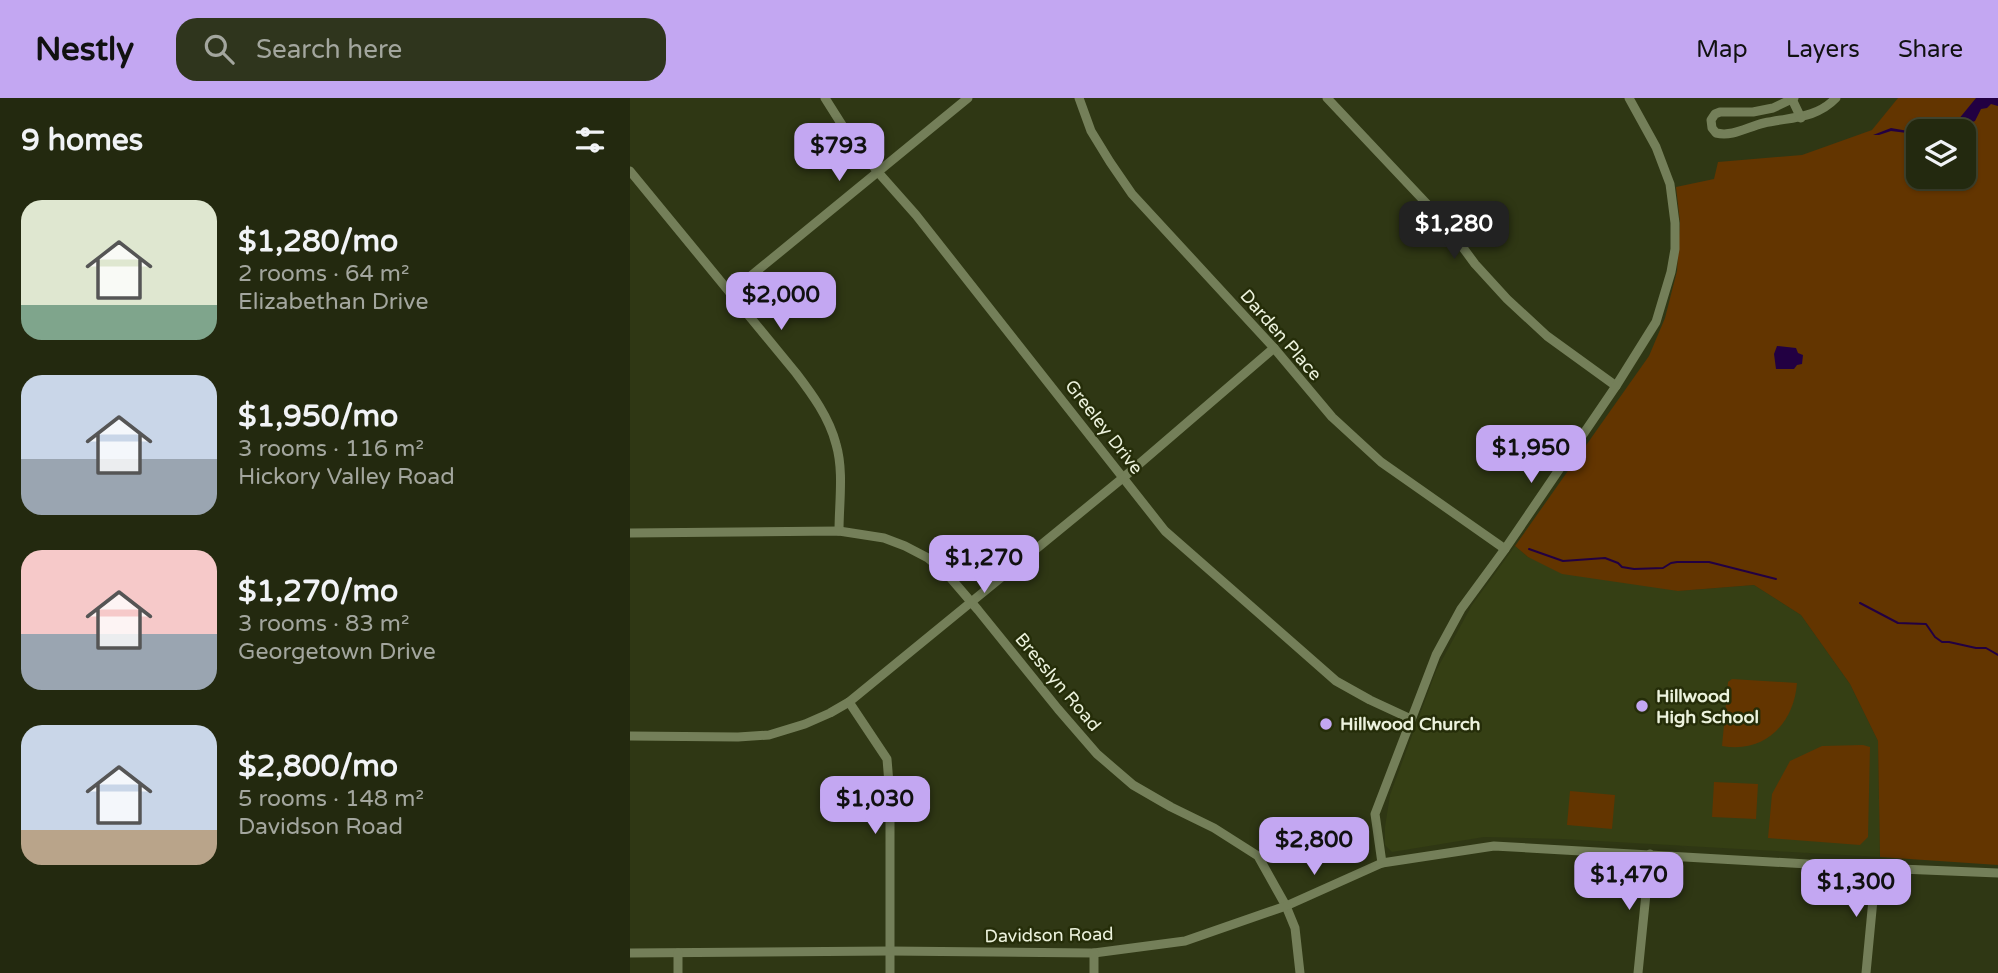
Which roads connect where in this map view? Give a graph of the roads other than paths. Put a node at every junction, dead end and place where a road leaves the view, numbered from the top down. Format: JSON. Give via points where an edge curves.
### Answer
{"nodes":[{"id":1,"x":825,"y":98,"type":"edge"},
{"id":2,"x":968,"y":98,"type":"edge"},
{"id":3,"x":1079,"y":98,"type":"edge"},
{"id":4,"x":1327,"y":98,"type":"edge"},
{"id":5,"x":1629,"y":98,"type":"edge"},
{"id":6,"x":1836,"y":98,"type":"edge"},
{"id":7,"x":1793,"y":99,"type":"edge"},
{"id":8,"x":1801,"y":118,"type":"junction"},
{"id":9,"x":630,"y":171,"type":"edge"},
{"id":10,"x":877,"y":171,"type":"junction"},
{"id":11,"x":730,"y":293,"type":"junction"},
{"id":12,"x":1274,"y":348,"type":"junction"},
{"id":13,"x":1616,"y":386,"type":"junction"},
{"id":14,"x":1124,"y":477,"type":"junction"},
{"id":15,"x":839,"y":531,"type":"junction"},
{"id":16,"x":630,"y":533,"type":"edge"},
{"id":17,"x":1505,"y":549,"type":"junction"},
{"id":18,"x":971,"y":603,"type":"junction"},
{"id":19,"x":849,"y":702,"type":"junction"},
{"id":20,"x":1411,"y":719,"type":"junction"},
{"id":21,"x":630,"y":736,"type":"edge"},
{"id":22,"x":1650,"y":854,"type":"junction"},
{"id":23,"x":1382,"y":863,"type":"junction"},
{"id":24,"x":1876,"y":868,"type":"junction"},
{"id":25,"x":1998,"y":873,"type":"edge"},
{"id":26,"x":1286,"y":906,"type":"junction"},
{"id":27,"x":890,"y":951,"type":"junction"},
{"id":28,"x":630,"y":953,"type":"edge"},
{"id":29,"x":678,"y":953,"type":"junction"},
{"id":30,"x":1094,"y":953,"type":"junction"},
{"id":31,"x":678,"y":973,"type":"edge"},
{"id":32,"x":890,"y":973,"type":"edge"},
{"id":33,"x":1094,"y":973,"type":"edge"},
{"id":34,"x":1300,"y":973,"type":"edge"},
{"id":35,"x":1638,"y":973,"type":"edge"},
{"id":36,"x":1866,"y":973,"type":"edge"}],
"edges":[{"from":1,"to":10,"type":"street","name":"Greeley Drive"},
{"from":2,"to":10,"type":"street"},
{"from":3,"to":12,"type":"street","name":"Darden Place","via":[[1091,131],[1132,194]]},
{"from":4,"to":13,"type":"street","via":[[1444,222],[1507,299],[1546,335]]},
{"from":5,"to":13,"type":"street","via":[[1670,184],[1675,249],[1657,322]]},
{"from":6,"to":8,"type":"street"},
{"from":7,"to":8,"type":"street"},
{"from":7,"to":8,"type":"street","via":[[1753,112],[1720,112],[1711,120],[1712,128],[1716,133],[1732,134]]},
{"from":9,"to":11,"type":"street"},
{"from":10,"to":11,"type":"street"},
{"from":10,"to":14,"type":"street","name":"Greeley Drive"},
{"from":11,"to":15,"type":"street","via":[[796,373],[828,424],[839,465]]},
{"from":12,"to":14,"type":"street"},
{"from":12,"to":17,"type":"street","name":"Darden Place","via":[[1320,404],[1381,462]]},
{"from":13,"to":17,"type":"street"},
{"from":14,"to":18,"type":"street"},
{"from":14,"to":20,"type":"street","name":"Greeley Drive","via":[[1165,531],[1336,681]]},
{"from":15,"to":16,"type":"street","name":"Bresslyn Road"},
{"from":15,"to":18,"type":"street","name":"Bresslyn Road","via":[[905,545],[945,572]]},
{"from":17,"to":20,"type":"street","via":[[1461,609],[1436,655]]},
{"from":18,"to":19,"type":"street"},
{"from":18,"to":26,"type":"street","name":"Bresslyn Road","via":[[1097,754],[1133,785],[1258,856]]},
{"from":19,"to":21,"type":"street","via":[[805,724],[769,734]]},
{"from":19,"to":27,"type":"street","via":[[887,759]]},
{"from":20,"to":23,"type":"street","via":[[1375,814]]},
{"from":22,"to":23,"type":"street","name":"Davidson Road","via":[[1494,846]]},
{"from":22,"to":24,"type":"street","name":"Davidson Road"},
{"from":22,"to":35,"type":"street"},
{"from":23,"to":26,"type":"street","name":"Davidson Road"},
{"from":24,"to":25,"type":"street","name":"Davidson Road"},
{"from":24,"to":36,"type":"street"},
{"from":26,"to":30,"type":"street","name":"Davidson Road","via":[[1185,940]]},
{"from":26,"to":34,"type":"street","name":"Bresslyn Road","via":[[1295,928]]},
{"from":27,"to":29,"type":"street","name":"Davidson Road"},
{"from":27,"to":30,"type":"street","name":"Davidson Road"},
{"from":27,"to":32,"type":"street"},
{"from":28,"to":29,"type":"street","name":"Davidson Road"},
{"from":29,"to":31,"type":"street"},
{"from":30,"to":33,"type":"street"}]}
